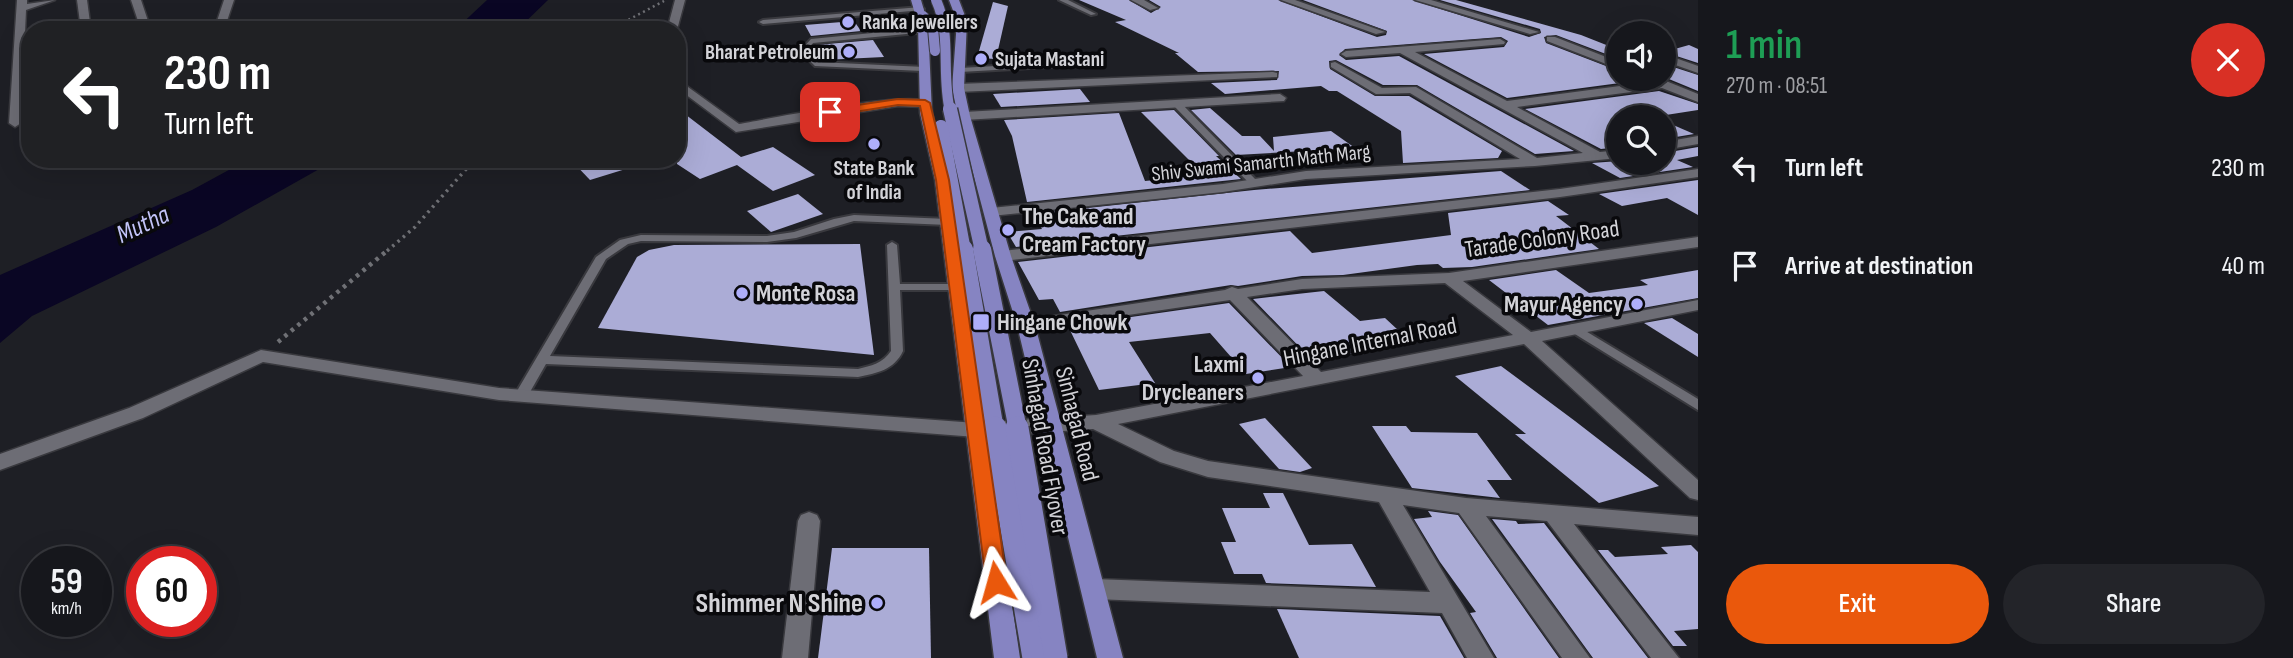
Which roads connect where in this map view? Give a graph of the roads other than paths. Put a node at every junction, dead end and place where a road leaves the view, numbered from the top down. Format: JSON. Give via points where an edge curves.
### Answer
{"nodes":[{"id":1,"x":50,"y":0,"type":"edge"},
{"id":2,"x":82,"y":0,"type":"edge"},
{"id":3,"x":136,"y":0,"type":"edge"},
{"id":4,"x":229,"y":0,"type":"edge"},
{"id":5,"x":680,"y":0,"type":"edge"},
{"id":6,"x":954,"y":0,"type":"edge"},
{"id":7,"x":1062,"y":0,"type":"edge"},
{"id":8,"x":1136,"y":0,"type":"edge"},
{"id":9,"x":1286,"y":0,"type":"edge"},
{"id":10,"x":1420,"y":0,"type":"edge"},
{"id":11,"x":22,"y":4,"type":"edge"},
{"id":12,"x":1153,"y":8,"type":"dead end"},
{"id":13,"x":924,"y":11,"type":"edge"},
{"id":14,"x":1093,"y":13,"type":"dead end"},
{"id":15,"x":85,"y":21,"type":"edge"},
{"id":16,"x":143,"y":21,"type":"edge"},
{"id":17,"x":222,"y":21,"type":"edge"},
{"id":18,"x":674,"y":21,"type":"edge"},
{"id":19,"x":762,"y":22,"type":"dead end"},
{"id":20,"x":1380,"y":32,"type":"dead end"},
{"id":21,"x":1534,"y":32,"type":"dead end"},
{"id":22,"x":1551,"y":39,"type":"dead end"},
{"id":23,"x":1500,"y":42,"type":"dead end"},
{"id":24,"x":1403,"y":50,"type":"junction"},
{"id":25,"x":1346,"y":54,"type":"dead end"},
{"id":26,"x":1606,"y":61,"type":"edge"},
{"id":27,"x":1676,"y":62,"type":"edge"},
{"id":28,"x":1064,"y":64,"type":"dead end"},
{"id":29,"x":1335,"y":65,"type":"dead end"},
{"id":30,"x":922,"y":69,"type":"junction"},
{"id":31,"x":1698,"y":70,"type":"edge"},
{"id":32,"x":1273,"y":75,"type":"dead end"},
{"id":33,"x":959,"y":79,"type":"junction"},
{"id":34,"x":686,"y":89,"type":"edge"},
{"id":35,"x":1676,"y":89,"type":"edge"},
{"id":36,"x":1611,"y":91,"type":"edge"},
{"id":37,"x":1280,"y":98,"type":"dead end"},
{"id":38,"x":1698,"y":98,"type":"edge"},
{"id":39,"x":925,"y":103,"type":"junction"},
{"id":40,"x":1177,"y":104,"type":"junction"},
{"id":41,"x":1507,"y":105,"type":"junction"},
{"id":42,"x":964,"y":116,"type":"junction"},
{"id":43,"x":15,"y":123,"type":"dead end"},
{"id":44,"x":1698,"y":140,"type":"edge"},
{"id":45,"x":1676,"y":144,"type":"edge"},
{"id":46,"x":1606,"y":155,"type":"edge"},
{"id":47,"x":1598,"y":156,"type":"junction"},
{"id":48,"x":1535,"y":162,"type":"junction"},
{"id":49,"x":1698,"y":173,"type":"edge"},
{"id":50,"x":1254,"y":183,"type":"junction"},
{"id":51,"x":991,"y":212,"type":"junction"},
{"id":52,"x":948,"y":222,"type":"junction"},
{"id":53,"x":1698,"y":242,"type":"edge"},
{"id":54,"x":892,"y":245,"type":"dead end"},
{"id":55,"x":1003,"y":256,"type":"junction"},
{"id":56,"x":1449,"y":278,"type":"junction"},
{"id":57,"x":894,"y":287,"type":"junction"},
{"id":58,"x":957,"y":287,"type":"junction"},
{"id":59,"x":1232,"y":292,"type":"junction"},
{"id":60,"x":1698,"y":305,"type":"edge"},
{"id":61,"x":1026,"y":325,"type":"junction"},
{"id":62,"x":1574,"y":328,"type":"junction"},
{"id":63,"x":1527,"y":337,"type":"junction"},
{"id":64,"x":541,"y":360,"type":"junction"},
{"id":65,"x":1316,"y":378,"type":"junction"},
{"id":66,"x":521,"y":396,"type":"junction"},
{"id":67,"x":1698,"y":405,"type":"edge"},
{"id":68,"x":1096,"y":422,"type":"junction"},
{"id":69,"x":1052,"y":425,"type":"junction"},
{"id":70,"x":976,"y":430,"type":"junction"},
{"id":71,"x":0,"y":462,"type":"edge"},
{"id":72,"x":1698,"y":492,"type":"edge"},
{"id":73,"x":1387,"y":495,"type":"junction"},
{"id":74,"x":1466,"y":506,"type":"junction"},
{"id":75,"x":1554,"y":515,"type":"junction"},
{"id":76,"x":809,"y":521,"type":"dead end"},
{"id":77,"x":1698,"y":526,"type":"edge"},
{"id":78,"x":1095,"y":589,"type":"junction"},
{"id":79,"x":1449,"y":603,"type":"junction"},
{"id":80,"x":795,"y":658,"type":"edge"},
{"id":81,"x":1007,"y":658,"type":"edge"},
{"id":82,"x":1034,"y":658,"type":"edge"},
{"id":83,"x":1056,"y":658,"type":"edge"},
{"id":84,"x":1110,"y":658,"type":"edge"},
{"id":85,"x":1481,"y":658,"type":"edge"},
{"id":86,"x":1577,"y":658,"type":"edge"},
{"id":87,"x":1666,"y":658,"type":"edge"}],
"edges":[{"from":1,"to":11,"type":"street"},
{"from":2,"to":15,"type":"street"},
{"from":3,"to":16,"type":"street"},
{"from":4,"to":17,"type":"street"},
{"from":5,"to":18,"type":"street"},
{"from":6,"to":33,"type":"main road","name":"Sinhagad Road","via":[[962,21]]},
{"from":7,"to":14,"type":"lane"},
{"from":8,"to":12,"type":"street"},
{"from":9,"to":20,"type":"street"},
{"from":10,"to":21,"type":"street"},
{"from":11,"to":43,"type":"street"},
{"from":13,"to":19,"type":"lane"},
{"from":13,"to":30,"type":"main road"},
{"from":13,"to":30,"type":"lane","via":[[811,41],[804,51],[815,64]]},
{"from":13,"to":82,"type":"main road","name":"Sinhagad Road Flyover","bridge":true,"via":[[936,37],[935,104],[951,172]]},
{"from":13,"to":83,"type":"main road","name":"Sinhagad Road Flyover","bridge":true,"via":[[945,26],[945,89],[1015,415]]},
{"from":22,"to":26,"type":"street"},
{"from":23,"to":24,"type":"street"},
{"from":24,"to":25,"type":"street"},
{"from":24,"to":41,"type":"street"},
{"from":27,"to":31,"type":"street"},
{"from":28,"to":33,"type":"lane"},
{"from":29,"to":48,"type":"street","via":[[1380,92],[1412,89]]},
{"from":30,"to":39,"type":"main road"},
{"from":32,"to":33,"type":"street"},
{"from":33,"to":42,"type":"main road","name":"Sinhagad Road"},
{"from":34,"to":39,"type":"street","via":[[736,128],[898,102]]},
{"from":35,"to":38,"type":"street"},
{"from":36,"to":41,"type":"street"},
{"from":37,"to":40,"type":"street"},
{"from":39,"to":52,"type":"main road"},
{"from":40,"to":42,"type":"street"},
{"from":40,"to":50,"type":"lane"},
{"from":41,"to":47,"type":"street"},
{"from":42,"to":51,"type":"main road","name":"Sinhagad Road"},
{"from":44,"to":45,"type":"street"},
{"from":46,"to":47,"type":"street","name":"Shiv Swami Samarth Math Marg"},
{"from":47,"to":48,"type":"street","name":"Shiv Swami Samarth Math Marg"},
{"from":48,"to":50,"type":"street","name":"Shiv Swami Samarth Math Marg","via":[[1306,174]]},
{"from":49,"to":55,"type":"street"},
{"from":50,"to":51,"type":"street","name":"Shiv Swami Samarth Math Marg"},
{"from":51,"to":55,"type":"main road","name":"Sinhagad Road"},
{"from":52,"to":58,"type":"main road"},
{"from":52,"to":64,"type":"lane","via":[[854,218],[780,238],[662,236],[624,242],[602,257]]},
{"from":53,"to":56,"type":"street","name":"Tarade Colony Road"},
{"from":54,"to":57,"type":"lane"},
{"from":55,"to":61,"type":"main road","name":"Sinhagad Road"},
{"from":56,"to":59,"type":"street"},
{"from":56,"to":63,"type":"street","name":"Tarade Colony Road"},
{"from":57,"to":58,"type":"lane"},
{"from":57,"to":64,"type":"lane","via":[[897,351],[894,358],[873,370]]},
{"from":58,"to":70,"type":"main road"},
{"from":59,"to":61,"type":"street"},
{"from":59,"to":65,"type":"street"},
{"from":60,"to":62,"type":"street","name":"Hingane Internal Road"},
{"from":61,"to":69,"type":"main road","name":"Sinhagad Road"},
{"from":62,"to":63,"type":"street","name":"Hingane Internal Road"},
{"from":62,"to":67,"type":"lane"},
{"from":63,"to":65,"type":"street","name":"Hingane Internal Road"},
{"from":63,"to":72,"type":"street","name":"Tarade Colony Road"},
{"from":64,"to":66,"type":"lane"},
{"from":65,"to":68,"type":"street","name":"Hingane Internal Road"},
{"from":66,"to":70,"type":"street","name":"Hingane Internal Road"},
{"from":66,"to":71,"type":"street","name":"Hingane Internal Road","via":[[261,356],[136,413]]},
{"from":68,"to":69,"type":"street","name":"Hingane Internal Road"},
{"from":68,"to":73,"type":"street","via":[[1167,457],[1208,469]]},
{"from":69,"to":70,"type":"street","name":"Hingane Internal Road"},
{"from":69,"to":78,"type":"main road","name":"Sinhagad Road"},
{"from":70,"to":81,"type":"main road"},
{"from":73,"to":74,"type":"street"},
{"from":73,"to":79,"type":"street"},
{"from":74,"to":75,"type":"street"},
{"from":74,"to":86,"type":"street"},
{"from":75,"to":77,"type":"street"},
{"from":75,"to":87,"type":"street"},
{"from":76,"to":80,"type":"street"},
{"from":78,"to":79,"type":"street"},
{"from":78,"to":84,"type":"main road","name":"Sinhagad Road"},
{"from":79,"to":85,"type":"street"}]}
